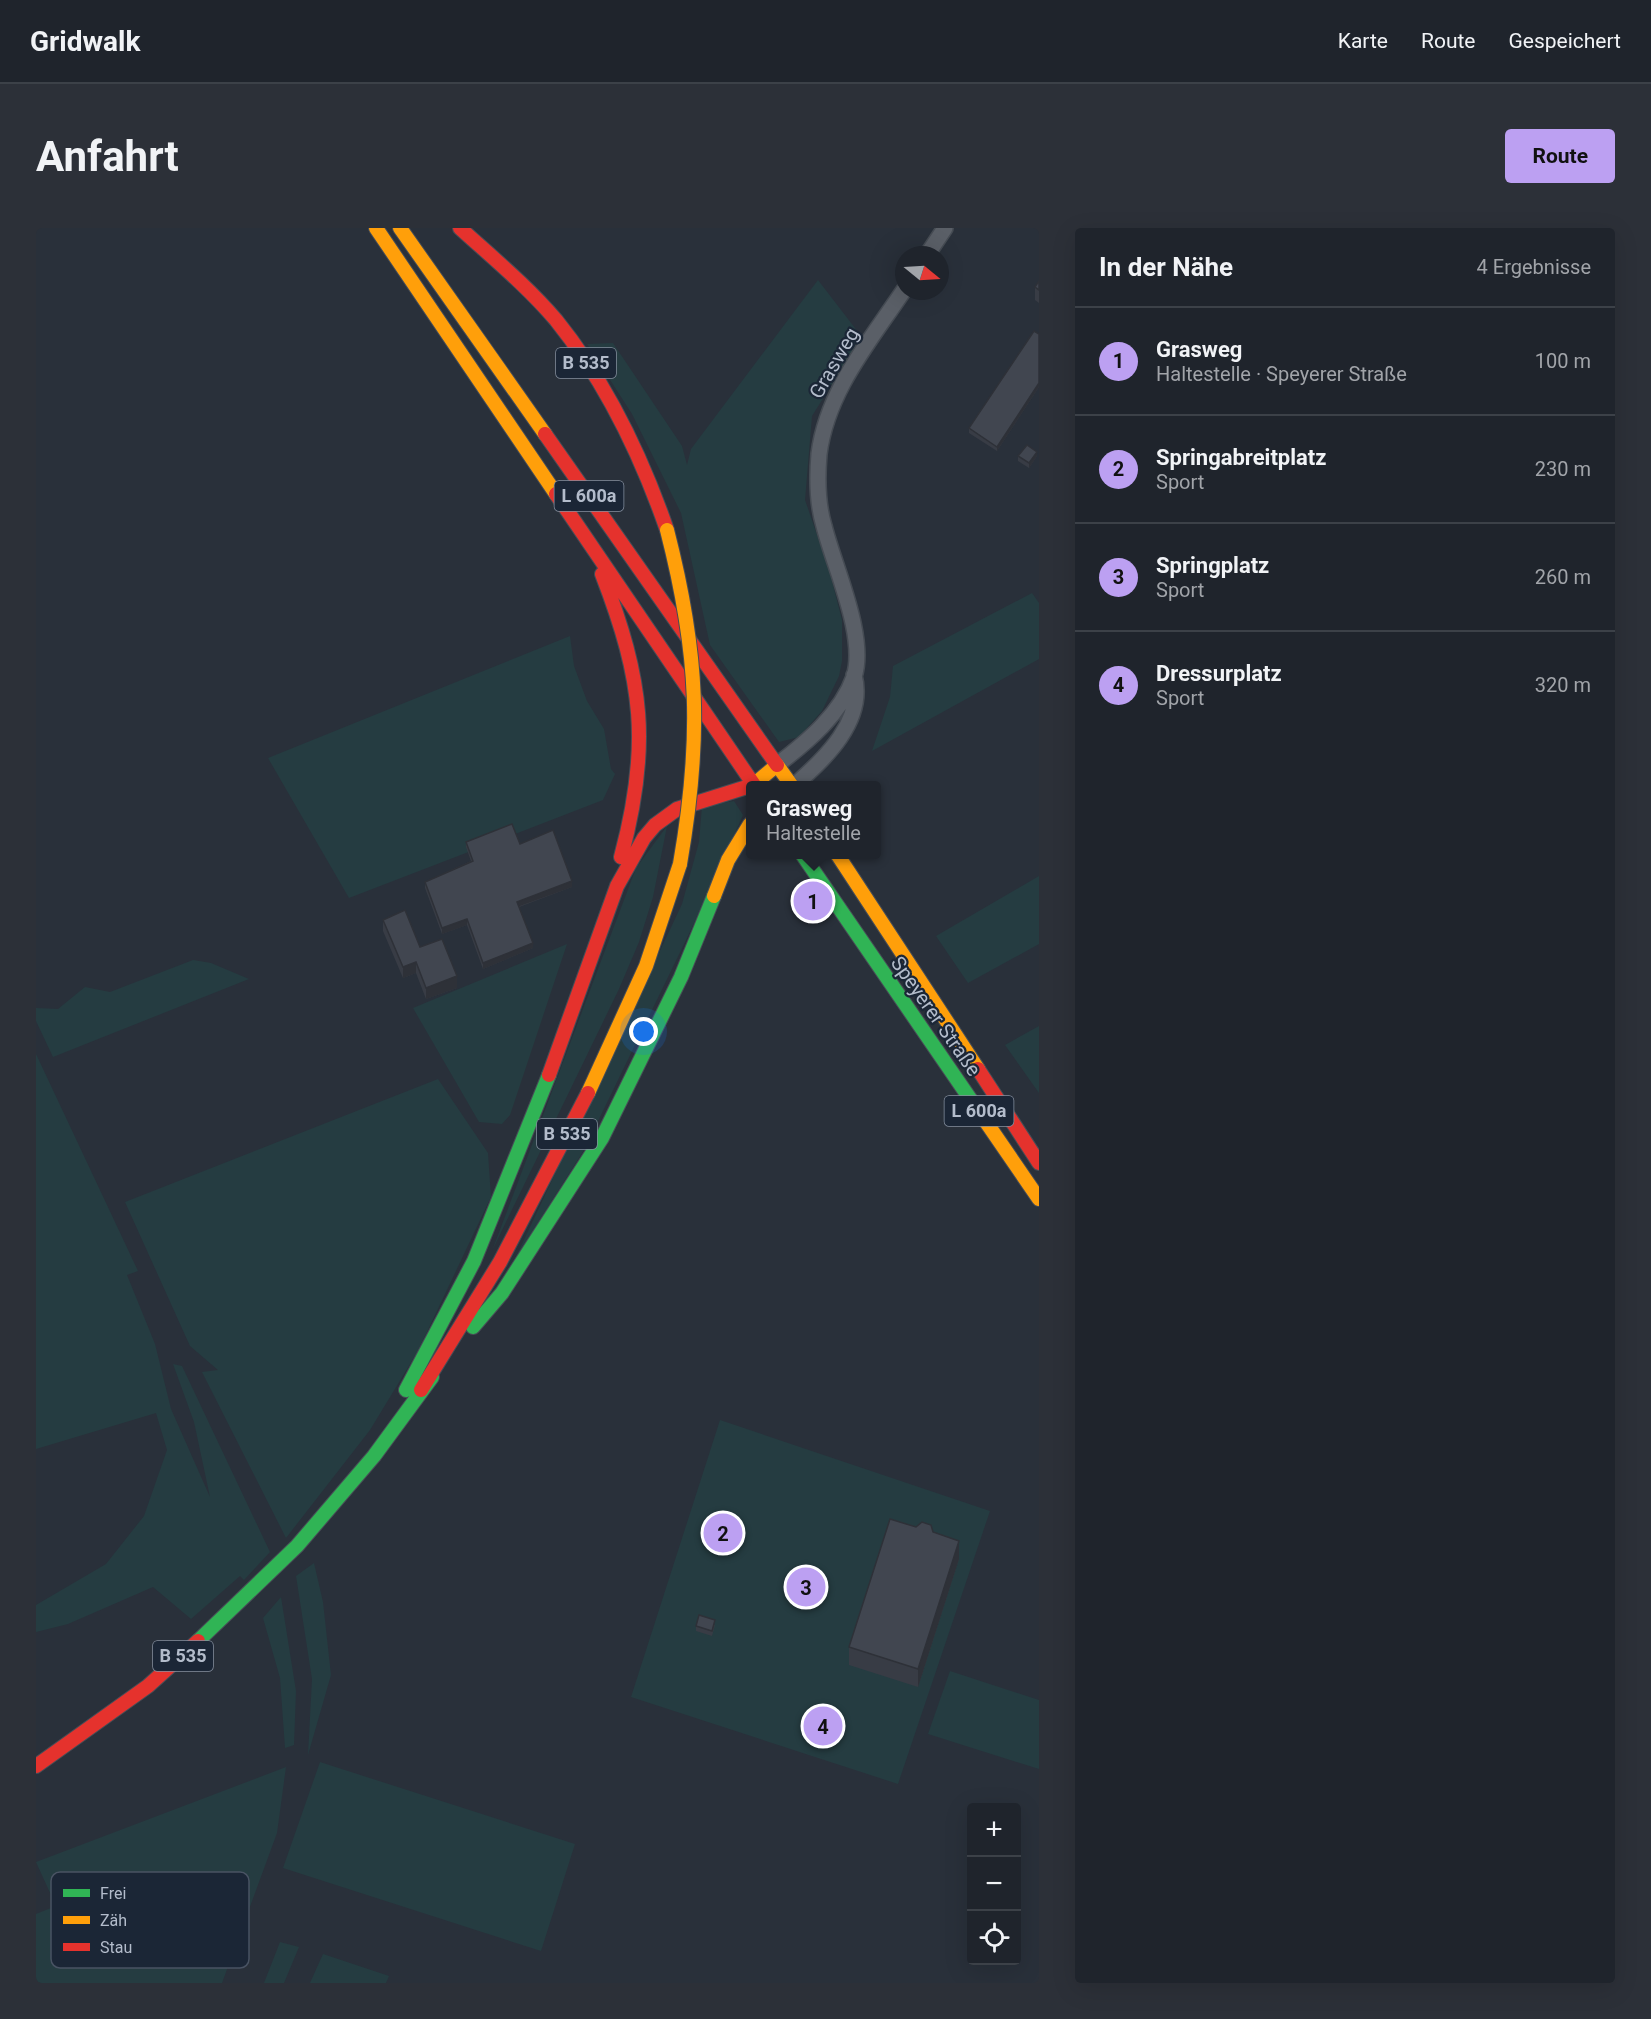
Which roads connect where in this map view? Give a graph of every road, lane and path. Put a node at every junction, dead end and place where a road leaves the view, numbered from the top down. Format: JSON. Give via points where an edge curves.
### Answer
{"nodes":[{"id":1,"x":376,"y":228,"type":"edge"},
{"id":2,"x":400,"y":228,"type":"edge"},
{"id":3,"x":460,"y":228,"type":"edge"},
{"id":4,"x":945,"y":228,"type":"edge"},
{"id":5,"x":933,"y":246,"type":"edge"},
{"id":6,"x":898,"y":300,"type":"edge"},
{"id":7,"x":591,"y":546,"type":"junction"},
{"id":8,"x":854,"y":675,"type":"junction"},
{"id":9,"x":777,"y":765,"type":"junction"},
{"id":10,"x":750,"y":781,"type":"edge"},
{"id":11,"x":759,"y":781,"type":"edge"},
{"id":12,"x":789,"y":781,"type":"edge"},
{"id":13,"x":799,"y":781,"type":"edge"},
{"id":14,"x":746,"y":788,"type":"edge"},
{"id":15,"x":746,"y":831,"type":"edge"},
{"id":16,"x":805,"y":859,"type":"edge"},
{"id":17,"x":840,"y":859,"type":"edge"},
{"id":18,"x":613,"y":898,"type":"junction"},
{"id":19,"x":1039,"y":1163,"type":"edge"},
{"id":20,"x":1039,"y":1199,"type":"edge"},
{"id":21,"x":421,"y":1390,"type":"junction"},
{"id":22,"x":343,"y":1492,"type":"junction"},
{"id":23,"x":36,"y":1766,"type":"edge"}],
"edges":[{"from":1,"to":7,"type":"main road","number":"B 535"},
{"from":2,"to":9,"type":"main road","number":"L 600a"},
{"from":3,"to":21,"type":"main road","number":"B 535","bridge":true,"via":[[521,284],[567,334],[606,394],[642,462],[667,530],[691,634],[698,721],[694,782],[680,864],[662,928],[628,1012],[486,1289]]},
{"from":4,"to":5,"type":"street"},
{"from":6,"to":8,"type":"street","name":"Grasweg","via":[[833,400],[819,455],[819,502],[853,624]]},
{"from":7,"to":10,"type":"main road"},
{"from":7,"to":18,"type":"main road","number":"B 535","via":[[628,642],[640,694],[642,748],[638,788]]},
{"from":8,"to":9,"type":"street","name":"Grasweg","via":[[828,719],[805,744]]},
{"from":8,"to":13,"type":"street","name":"Grasweg","via":[[858,691],[847,725],[822,761]]},
{"from":9,"to":11,"type":"main road"},
{"from":9,"to":12,"type":"main road","number":"L 600a"},
{"from":14,"to":18,"type":"main road","via":[[689,801],[656,824],[642,839]]},
{"from":15,"to":21,"type":"main road","via":[[728,860],[681,977],[602,1138],[502,1293]]},
{"from":16,"to":20,"type":"main road","name":"Speyerer Straße","number":"L 600a"},
{"from":17,"to":19,"type":"main road","name":"Speyerer Straße","number":"L 600a"},
{"from":18,"to":22,"type":"main road","number":"B 535","via":[[529,1128],[474,1259],[430,1350]]},
{"from":21,"to":22,"type":"main road","number":"B 535"},
{"from":22,"to":23,"type":"main road","number":"B 535","via":[[260,1584],[148,1686]]}]}
